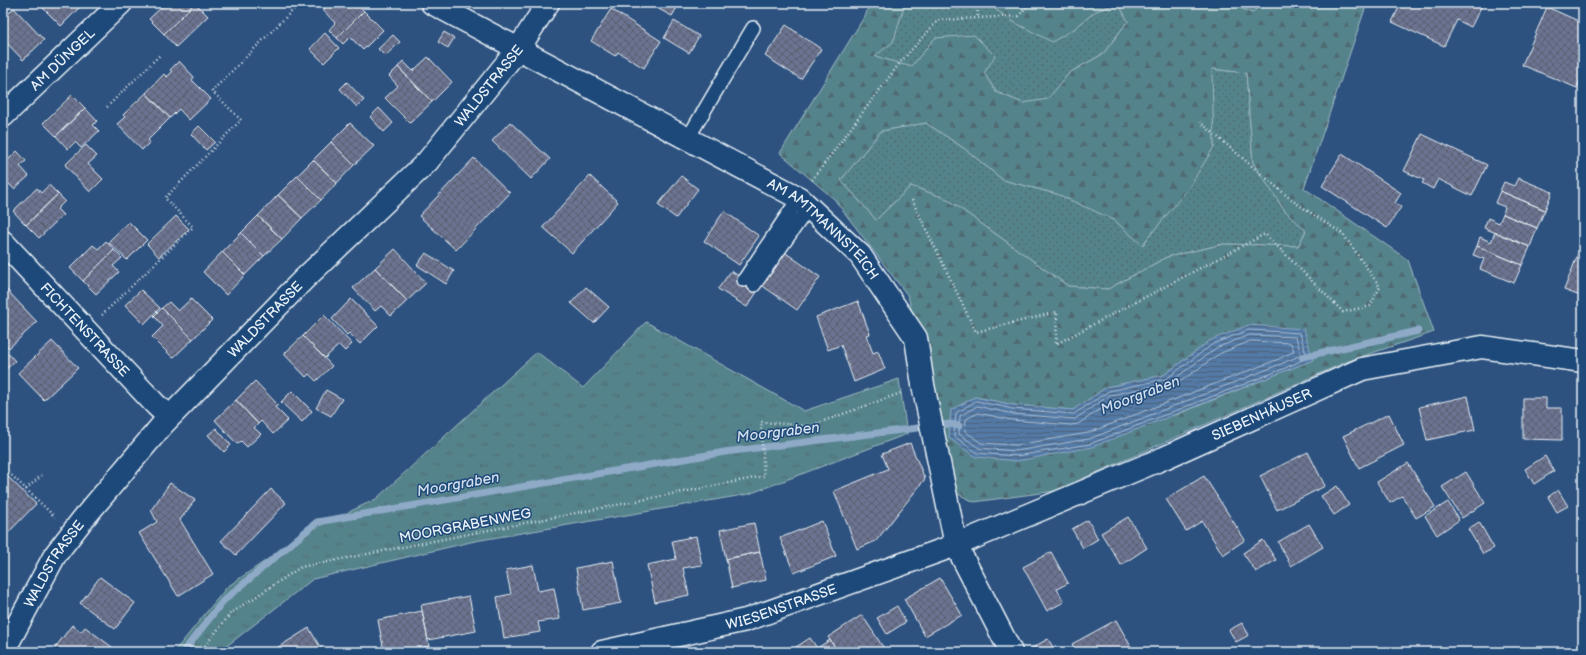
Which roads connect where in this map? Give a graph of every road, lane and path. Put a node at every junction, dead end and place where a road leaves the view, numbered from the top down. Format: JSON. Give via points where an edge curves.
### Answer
{"nodes":[{"id":1,"x":121,"y":3,"type":"edge"},
{"id":2,"x":300,"y":3,"type":"edge"},
{"id":3,"x":432,"y":3,"type":"edge"},
{"id":4,"x":548,"y":3,"type":"edge"},
{"id":5,"x":977,"y":3,"type":"edge"},
{"id":6,"x":1029,"y":3,"type":"edge"},
{"id":7,"x":978,"y":18,"type":"junction"},
{"id":8,"x":754,"y":28,"type":"dead end"},
{"id":9,"x":519,"y":48,"type":"junction"},
{"id":10,"x":162,"y":54,"type":"dead end"},
{"id":11,"x":107,"y":107,"type":"dead end"},
{"id":12,"x":3,"y":116,"type":"edge"},
{"id":13,"x":1200,"y":122,"type":"dead end"},
{"id":14,"x":688,"y":138,"type":"junction"},
{"id":15,"x":912,"y":200,"type":"dead end"},
{"id":16,"x":804,"y":202,"type":"junction"},
{"id":17,"x":3,"y":242,"type":"edge"},
{"id":18,"x":749,"y":282,"type":"dead end"},
{"id":19,"x":86,"y":331,"type":"junction"},
{"id":20,"x":1583,"y":361,"type":"edge"},
{"id":21,"x":924,"y":385,"type":"junction"},
{"id":22,"x":168,"y":417,"type":"junction"},
{"id":23,"x":3,"y":468,"type":"edge"},
{"id":24,"x":42,"y":475,"type":"dead end"},
{"id":25,"x":26,"y":489,"type":"junction"},
{"id":26,"x":59,"y":521,"type":"dead end"},
{"id":27,"x":956,"y":545,"type":"junction"},
{"id":28,"x":3,"y":652,"type":"edge"},
{"id":29,"x":200,"y":652,"type":"edge"},
{"id":30,"x":602,"y":652,"type":"edge"},
{"id":31,"x":1011,"y":652,"type":"edge"}],
"edges":[{"from":1,"to":12,"type":"street","name":"AM DÜNGEL"},
{"from":2,"to":19,"type":"path","via":[[212,91],[241,120],[165,198],[193,227]]},
{"from":3,"to":9,"type":"street","name":"AM AMTMANNSTEICH"},
{"from":4,"to":9,"type":"street","name":"WALDSTRASSE"},
{"from":5,"to":7,"type":"path"},
{"from":6,"to":7,"type":"path","via":[[1018,16]]},
{"from":7,"to":16,"type":"path","via":[[938,20],[899,64]]},
{"from":8,"to":14,"type":"lane"},
{"from":9,"to":14,"type":"street","name":"AM AMTMANNSTEICH"},
{"from":9,"to":22,"type":"street","name":"WALDSTRASSE","via":[[427,162],[303,280]]},
{"from":10,"to":11,"type":"path"},
{"from":13,"to":15,"type":"path","via":[[1293,201],[1343,234],[1380,287],[1370,306],[1343,312],[1265,234],[1056,344],[1057,312],[976,332]]},
{"from":14,"to":16,"type":"street","name":"AM AMTMANNSTEICH"},
{"from":16,"to":18,"type":"lane"},
{"from":16,"to":21,"type":"street","name":"AM AMTMANNSTEICH","via":[[860,255],[916,338]]},
{"from":17,"to":19,"type":"street","name":"FICHTENSTRASSE"},
{"from":19,"to":22,"type":"street","name":"FICHTENSTRASSE"},
{"from":20,"to":27,"type":"street","name":"SIEBENHÄUSER","via":[[1482,347],[1362,369],[1164,458]]},
{"from":21,"to":27,"type":"street","name":"AM AMTMANNSTEICH"},
{"from":21,"to":29,"type":"path","name":"MOORGRABENWEG","via":[[810,426],[761,422],[764,476],[301,567],[231,613]]},
{"from":22,"to":28,"type":"street","name":"WALDSTRASSE","via":[[55,555]]},
{"from":23,"to":25,"type":"path"},
{"from":24,"to":25,"type":"path"},
{"from":25,"to":26,"type":"path"},
{"from":27,"to":30,"type":"street","name":"WIESENSTRASSE","via":[[746,620]]},
{"from":27,"to":31,"type":"street","name":"AM AMTMANNSTEICH"}]}
